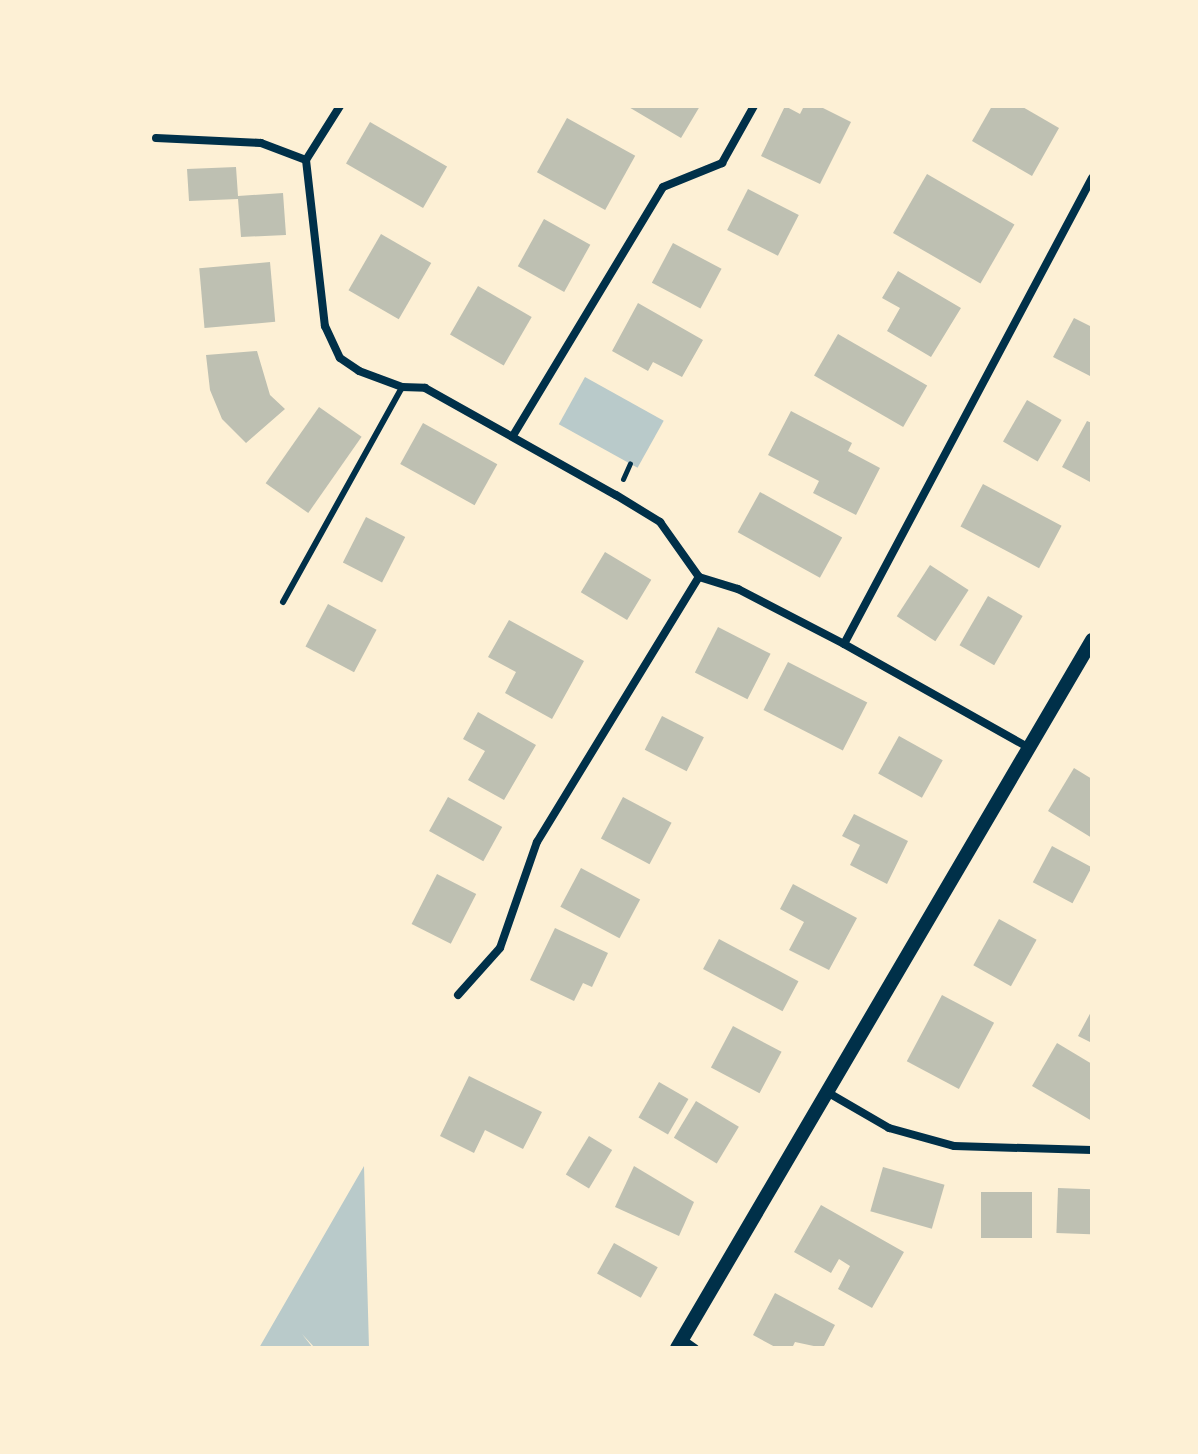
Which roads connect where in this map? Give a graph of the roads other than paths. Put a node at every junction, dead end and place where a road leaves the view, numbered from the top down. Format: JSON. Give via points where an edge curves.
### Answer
{"nodes":[{"id":1,"x":340,"y":106,"type":"edge"},
{"id":2,"x":754,"y":106,"type":"edge"},
{"id":3,"x":156,"y":138,"type":"dead end"},
{"id":4,"x":306,"y":160,"type":"junction"},
{"id":5,"x":1092,"y":178,"type":"edge"},
{"id":6,"x":402,"y":387,"type":"junction"},
{"id":7,"x":514,"y":434,"type":"junction"},
{"id":8,"x":699,"y":577,"type":"junction"},
{"id":9,"x":283,"y":602,"type":"dead end"},
{"id":10,"x":1092,"y":640,"type":"edge"},
{"id":11,"x":844,"y":644,"type":"junction"},
{"id":12,"x":1029,"y":748,"type":"junction"},
{"id":13,"x":458,"y":995,"type":"dead end"},
{"id":14,"x":827,"y":1092,"type":"junction"},
{"id":15,"x":1092,"y":1150,"type":"edge"},
{"id":16,"x":680,"y":1344,"type":"edge"},
{"id":17,"x":695,"y":1348,"type":"edge"}],
"edges":[{"from":1,"to":4,"type":"street"},
{"from":2,"to":7,"type":"street","via":[[722,163],[663,187]]},
{"from":3,"to":4,"type":"street","via":[[261,143]]},
{"from":4,"to":6,"type":"street","via":[[331,343],[359,371]]},
{"from":5,"to":11,"type":"street"},
{"from":6,"to":7,"type":"street","via":[[425,388]]},
{"from":6,"to":9,"type":"lane"},
{"from":7,"to":8,"type":"street","via":[[660,522]]},
{"from":8,"to":11,"type":"street","via":[[738,589]]},
{"from":8,"to":13,"type":"street","via":[[537,842],[500,948]]},
{"from":10,"to":12,"type":"street"},
{"from":11,"to":12,"type":"street"},
{"from":12,"to":14,"type":"street"},
{"from":14,"to":15,"type":"street","via":[[889,1128],[954,1146]]},
{"from":14,"to":16,"type":"street"},
{"from":16,"to":17,"type":"street"}]}
